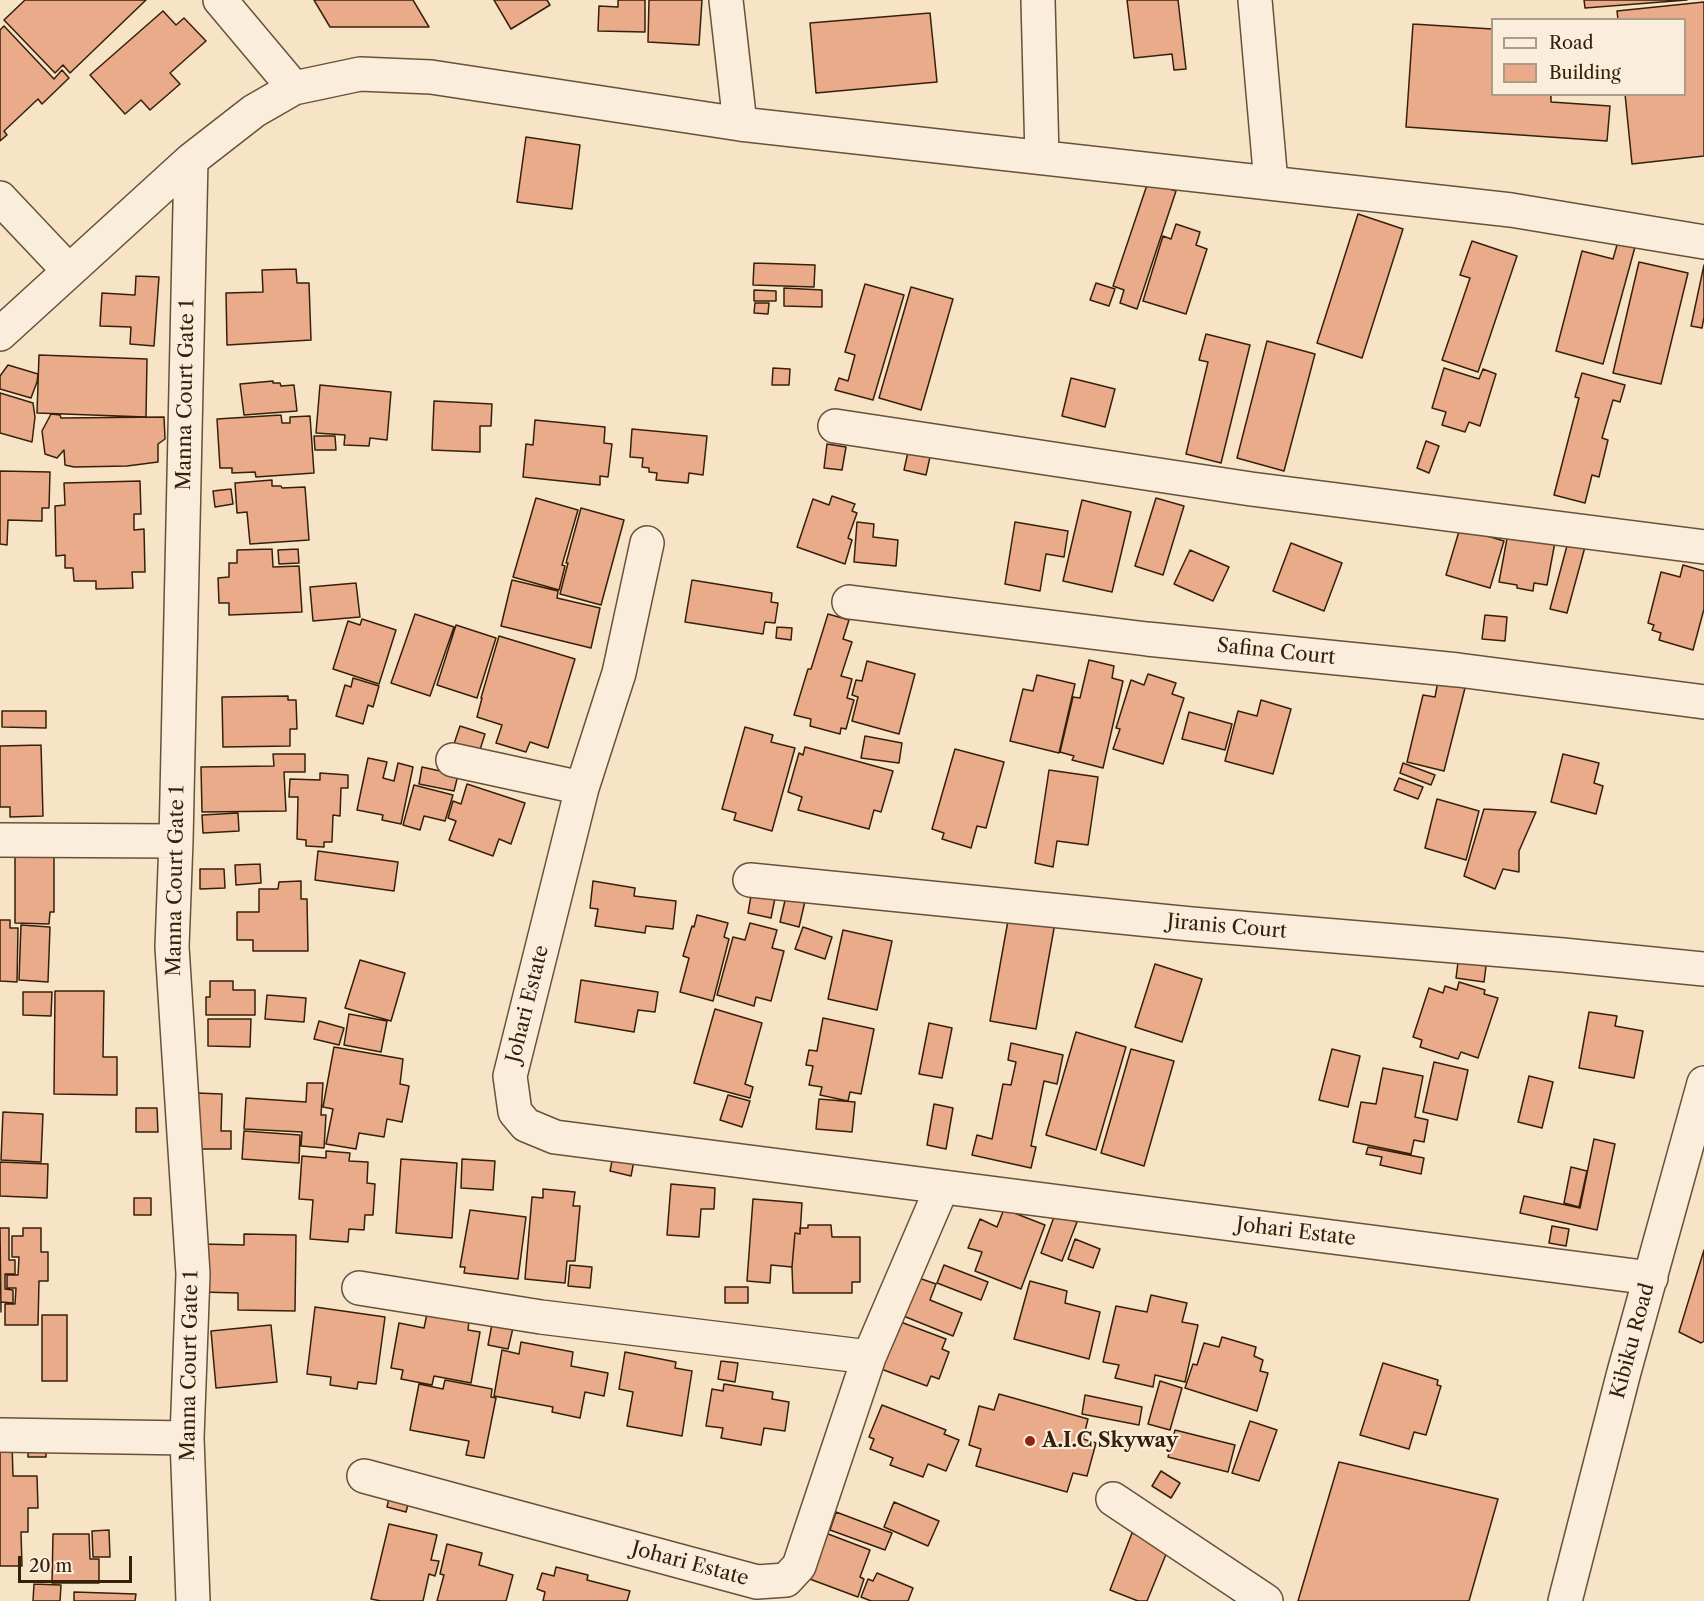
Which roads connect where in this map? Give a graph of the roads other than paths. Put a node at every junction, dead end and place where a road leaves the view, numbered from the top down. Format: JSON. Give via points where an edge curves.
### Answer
{"nodes":[{"id":1,"x":220,"y":0,"type":"edge"},
{"id":2,"x":726,"y":0,"type":"edge"},
{"id":3,"x":1038,"y":0,"type":"edge"},
{"id":4,"x":1255,"y":0,"type":"edge"},
{"id":5,"x":294,"y":88,"type":"junction"},
{"id":6,"x":740,"y":124,"type":"junction"},
{"id":7,"x":1042,"y":157,"type":"junction"},
{"id":8,"x":191,"y":160,"type":"junction"},
{"id":9,"x":1271,"y":183,"type":"junction"},
{"id":10,"x":0,"y":198,"type":"edge"},
{"id":11,"x":1704,"y":242,"type":"edge"},
{"id":12,"x":69,"y":271,"type":"junction"},
{"id":13,"x":0,"y":334,"type":"edge"},
{"id":14,"x":835,"y":426,"type":"dead end"},
{"id":15,"x":647,"y":543,"type":"dead end"},
{"id":16,"x":1704,"y":547,"type":"edge"},
{"id":17,"x":849,"y":602,"type":"dead end"},
{"id":18,"x":1704,"y":702,"type":"edge"},
{"id":19,"x":453,"y":760,"type":"dead end"},
{"id":20,"x":582,"y":788,"type":"junction"},
{"id":21,"x":0,"y":840,"type":"edge"},
{"id":22,"x":176,"y":841,"type":"junction"},
{"id":23,"x":750,"y":880,"type":"dead end"},
{"id":24,"x":1704,"y":969,"type":"edge"},
{"id":25,"x":1704,"y":1083,"type":"edge"},
{"id":26,"x":942,"y":1186,"type":"junction"},
{"id":27,"x":1651,"y":1278,"type":"junction"},
{"id":28,"x":359,"y":1288,"type":"dead end"},
{"id":29,"x":869,"y":1357,"type":"junction"},
{"id":30,"x":0,"y":1435,"type":"edge"},
{"id":31,"x":187,"y":1438,"type":"junction"},
{"id":32,"x":364,"y":1476,"type":"dead end"},
{"id":33,"x":1113,"y":1499,"type":"dead end"},
{"id":34,"x":193,"y":1601,"type":"edge"},
{"id":35,"x":1266,"y":1601,"type":"edge"},
{"id":36,"x":1565,"y":1601,"type":"edge"}],
"edges":[{"from":1,"to":5,"type":"street"},
{"from":2,"to":6,"type":"street"},
{"from":3,"to":7,"type":"street"},
{"from":4,"to":9,"type":"street"},
{"from":5,"to":6,"type":"street","via":[[360,74],[431,77]]},
{"from":5,"to":8,"type":"street","via":[[254,111]]},
{"from":6,"to":7,"type":"street"},
{"from":7,"to":9,"type":"street"},
{"from":8,"to":12,"type":"street"},
{"from":8,"to":22,"type":"street","name":"Manna Court Gate 1"},
{"from":9,"to":11,"type":"street","via":[[1511,210]]},
{"from":10,"to":12,"type":"street"},
{"from":12,"to":13,"type":"street"},
{"from":14,"to":16,"type":"street","via":[[1251,489]]},
{"from":15,"to":20,"type":"street","name":"Johari Estate","via":[[620,673]]},
{"from":17,"to":18,"type":"street","name":"Safina Court","via":[[1147,639],[1458,670]]},
{"from":19,"to":20,"type":"street"},
{"from":20,"to":26,"type":"street","name":"Johari Estate","via":[[510,1076],[515,1112],[526,1125],[555,1137]]},
{"from":21,"to":22,"type":"street"},
{"from":22,"to":31,"type":"street","name":"Manna Court Gate 1","via":[[172,947],[192,1274]]},
{"from":23,"to":24,"type":"street","name":"Jiranis Court"},
{"from":25,"to":27,"type":"street","name":"Kibiku Road"},
{"from":26,"to":27,"type":"street","name":"Johari Estate"},
{"from":26,"to":29,"type":"street","name":"Johari Estate"},
{"from":27,"to":36,"type":"street","name":"Kibiku Road"},
{"from":28,"to":29,"type":"street","via":[[541,1317]]},
{"from":29,"to":32,"type":"street","name":"Johari Estate","via":[[799,1566],[786,1580],[757,1582]]},
{"from":30,"to":31,"type":"street"},
{"from":31,"to":34,"type":"street","name":"Manna Court Gate 1"},
{"from":33,"to":35,"type":"street"}]}
